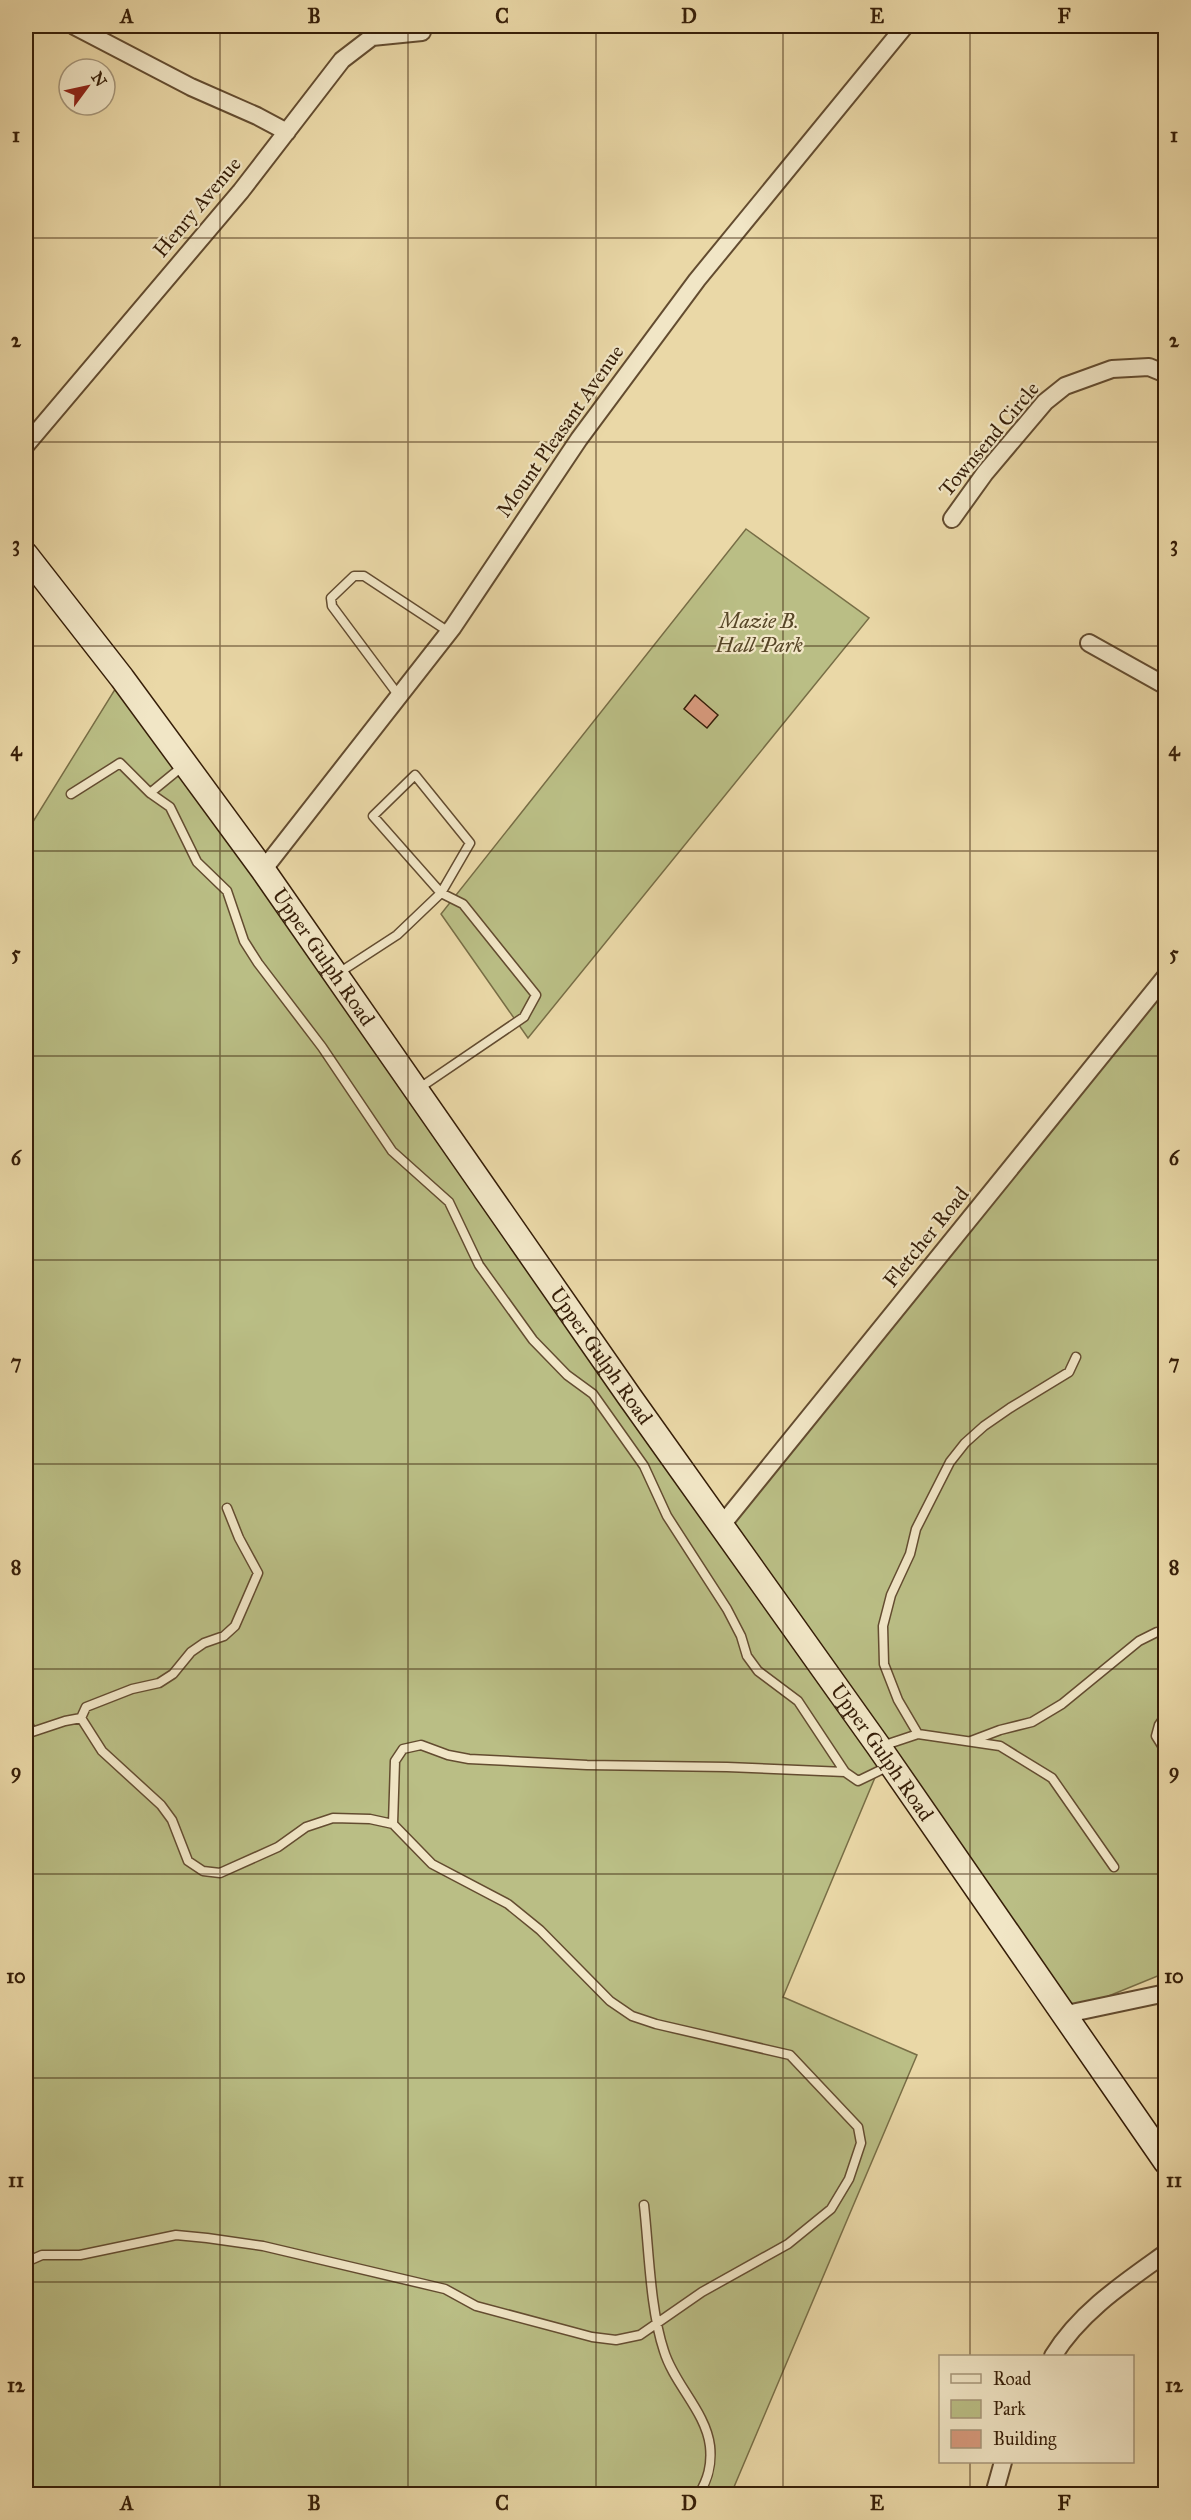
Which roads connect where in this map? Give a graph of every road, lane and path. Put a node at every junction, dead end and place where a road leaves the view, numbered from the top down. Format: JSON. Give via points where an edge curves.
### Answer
{"nodes":[{"id":1,"x":74,"y":26,"type":"edge"},
{"id":2,"x":905,"y":26,"type":"edge"},
{"id":3,"x":422,"y":32,"type":"dead end"},
{"id":4,"x":287,"y":132,"type":"junction"},
{"id":5,"x":1166,"y":374,"type":"edge"},
{"id":6,"x":26,"y":445,"type":"edge"},
{"id":7,"x":952,"y":519,"type":"dead end"},
{"id":8,"x":26,"y":555,"type":"edge"},
{"id":9,"x":449,"y":632,"type":"junction"},
{"id":10,"x":1089,"y":643,"type":"dead end"},
{"id":11,"x":1166,"y":686,"type":"edge"},
{"id":12,"x":399,"y":696,"type":"junction"},
{"id":13,"x":185,"y":764,"type":"junction"},
{"id":14,"x":150,"y":793,"type":"junction"},
{"id":15,"x":71,"y":794,"type":"dead end"},
{"id":16,"x":263,"y":870,"type":"junction"},
{"id":17,"x":441,"y":893,"type":"junction"},
{"id":18,"x":336,"y":974,"type":"junction"},
{"id":19,"x":1166,"y":976,"type":"edge"},
{"id":20,"x":417,"y":1090,"type":"junction"},
{"id":21,"x":1076,"y":1357,"type":"dead end"},
{"id":22,"x":227,"y":1508,"type":"dead end"},
{"id":23,"x":721,"y":1526,"type":"junction"},
{"id":24,"x":1166,"y":1634,"type":"edge"},
{"id":25,"x":1166,"y":1715,"type":"edge"},
{"id":26,"x":26,"y":1719,"type":"edge"},
{"id":27,"x":81,"y":1719,"type":"junction"},
{"id":28,"x":28,"y":1733,"type":"edge"},
{"id":29,"x":918,"y":1734,"type":"junction"},
{"id":30,"x":971,"y":1741,"type":"junction"},
{"id":31,"x":1166,"y":1752,"type":"edge"},
{"id":32,"x":885,"y":1756,"type":"junction"},
{"id":33,"x":845,"y":1772,"type":"junction"},
{"id":34,"x":393,"y":1824,"type":"junction"},
{"id":35,"x":1114,"y":1867,"type":"dead end"},
{"id":36,"x":1166,"y":1993,"type":"edge"},
{"id":37,"x":1062,"y":2015,"type":"junction"},
{"id":38,"x":1166,"y":2162,"type":"edge"},
{"id":39,"x":644,"y":2205,"type":"dead end"},
{"id":40,"x":1166,"y":2253,"type":"edge"},
{"id":41,"x":26,"y":2262,"type":"edge"},
{"id":42,"x":657,"y":2325,"type":"junction"},
{"id":43,"x":1054,"y":2355,"type":"edge"},
{"id":44,"x":1003,"y":2463,"type":"edge"},
{"id":45,"x":699,"y":2494,"type":"edge"},
{"id":46,"x":993,"y":2494,"type":"edge"}],
"edges":[{"from":1,"to":4,"type":"street"},
{"from":2,"to":9,"type":"street","name":"Mount Pleasant Avenue","via":[[697,280],[579,439]]},
{"from":3,"to":4,"type":"street","name":"Henry Avenue","via":[[372,37],[342,60]]},
{"from":4,"to":6,"type":"street","name":"Henry Avenue"},
{"from":5,"to":7,"type":"street","name":"Townsend Circle","via":[[1149,367],[1112,369],[1065,386],[1045,402]]},
{"from":8,"to":13,"type":"street","name":"Upper Gulph Road"},
{"from":9,"to":12,"type":"street","name":"Mount Pleasant Avenue"},
{"from":9,"to":12,"type":"lane","via":[[364,576],[354,576],[331,598],[332,606]]},
{"from":10,"to":11,"type":"street"},
{"from":12,"to":16,"type":"street","name":"Mount Pleasant Avenue"},
{"from":13,"to":14,"type":"lane"},
{"from":13,"to":16,"type":"street","name":"Upper Gulph Road"},
{"from":14,"to":15,"type":"lane","via":[[120,763]]},
{"from":14,"to":33,"type":"lane","via":[[170,807],[197,862],[227,891],[244,941],[392,1151],[449,1202],[479,1265],[533,1340],[593,1395],[644,1466],[667,1516],[727,1609],[747,1656],[758,1671],[798,1701]]},
{"from":16,"to":18,"type":"street","name":"Upper Gulph Road"},
{"from":17,"to":17,"type":"lane","via":[[470,843],[415,775],[373,816]]},
{"from":17,"to":18,"type":"lane","via":[[397,935]]},
{"from":17,"to":20,"type":"lane","via":[[463,904],[536,995],[524,1017]]},
{"from":18,"to":20,"type":"street","name":"Upper Gulph Road"},
{"from":19,"to":23,"type":"street","name":"Fletcher Road"},
{"from":20,"to":23,"type":"street","name":"Upper Gulph Road"},
{"from":21,"to":29,"type":"lane","via":[[1069,1372],[1010,1408],[965,1443],[950,1462],[916,1528],[883,1626],[884,1664],[898,1700]]},
{"from":22,"to":27,"type":"lane","via":[[258,1573],[235,1626],[224,1636],[191,1652],[166,1679],[86,1707]]},
{"from":23,"to":32,"type":"street","name":"Upper Gulph Road"},
{"from":24,"to":30,"type":"lane","via":[[1157,1632],[1139,1641],[1062,1704],[1032,1722]]},
{"from":25,"to":31,"type":"lane","via":[[1156,1736]]},
{"from":26,"to":28,"type":"lane"},
{"from":27,"to":28,"type":"lane"},
{"from":27,"to":34,"type":"lane","via":[[102,1751],[161,1805],[172,1820],[188,1861],[203,1871],[220,1873],[278,1847],[306,1827],[333,1818]]},
{"from":29,"to":30,"type":"lane"},
{"from":29,"to":32,"type":"lane"},
{"from":30,"to":35,"type":"lane","via":[[1000,1746],[1052,1778]]},
{"from":32,"to":33,"type":"lane","via":[[858,1782]]},
{"from":32,"to":37,"type":"street","name":"Upper Gulph Road"},
{"from":33,"to":34,"type":"lane","via":[[469,1759],[422,1745],[403,1749],[395,1761]]},
{"from":34,"to":42,"type":"lane","via":[[432,1864],[508,1904],[540,1930],[610,2001],[632,2016],[790,2055],[858,2127],[861,2143],[849,2179],[831,2209],[788,2244],[702,2292]]},
{"from":36,"to":37,"type":"street"},
{"from":37,"to":38,"type":"street","name":"Upper Gulph Road"},
{"from":39,"to":42,"type":"lane"},
{"from":40,"to":43,"type":"street","via":[[1099,2302]]},
{"from":41,"to":42,"type":"lane","via":[[42,2255],[88,2254],[176,2235],[263,2246],[445,2289],[476,2306],[592,2337],[616,2340],[640,2335]]},
{"from":42,"to":45,"type":"lane","via":[[664,2352],[702,2421],[710,2445],[709,2476]]},
{"from":44,"to":46,"type":"street"}]}
